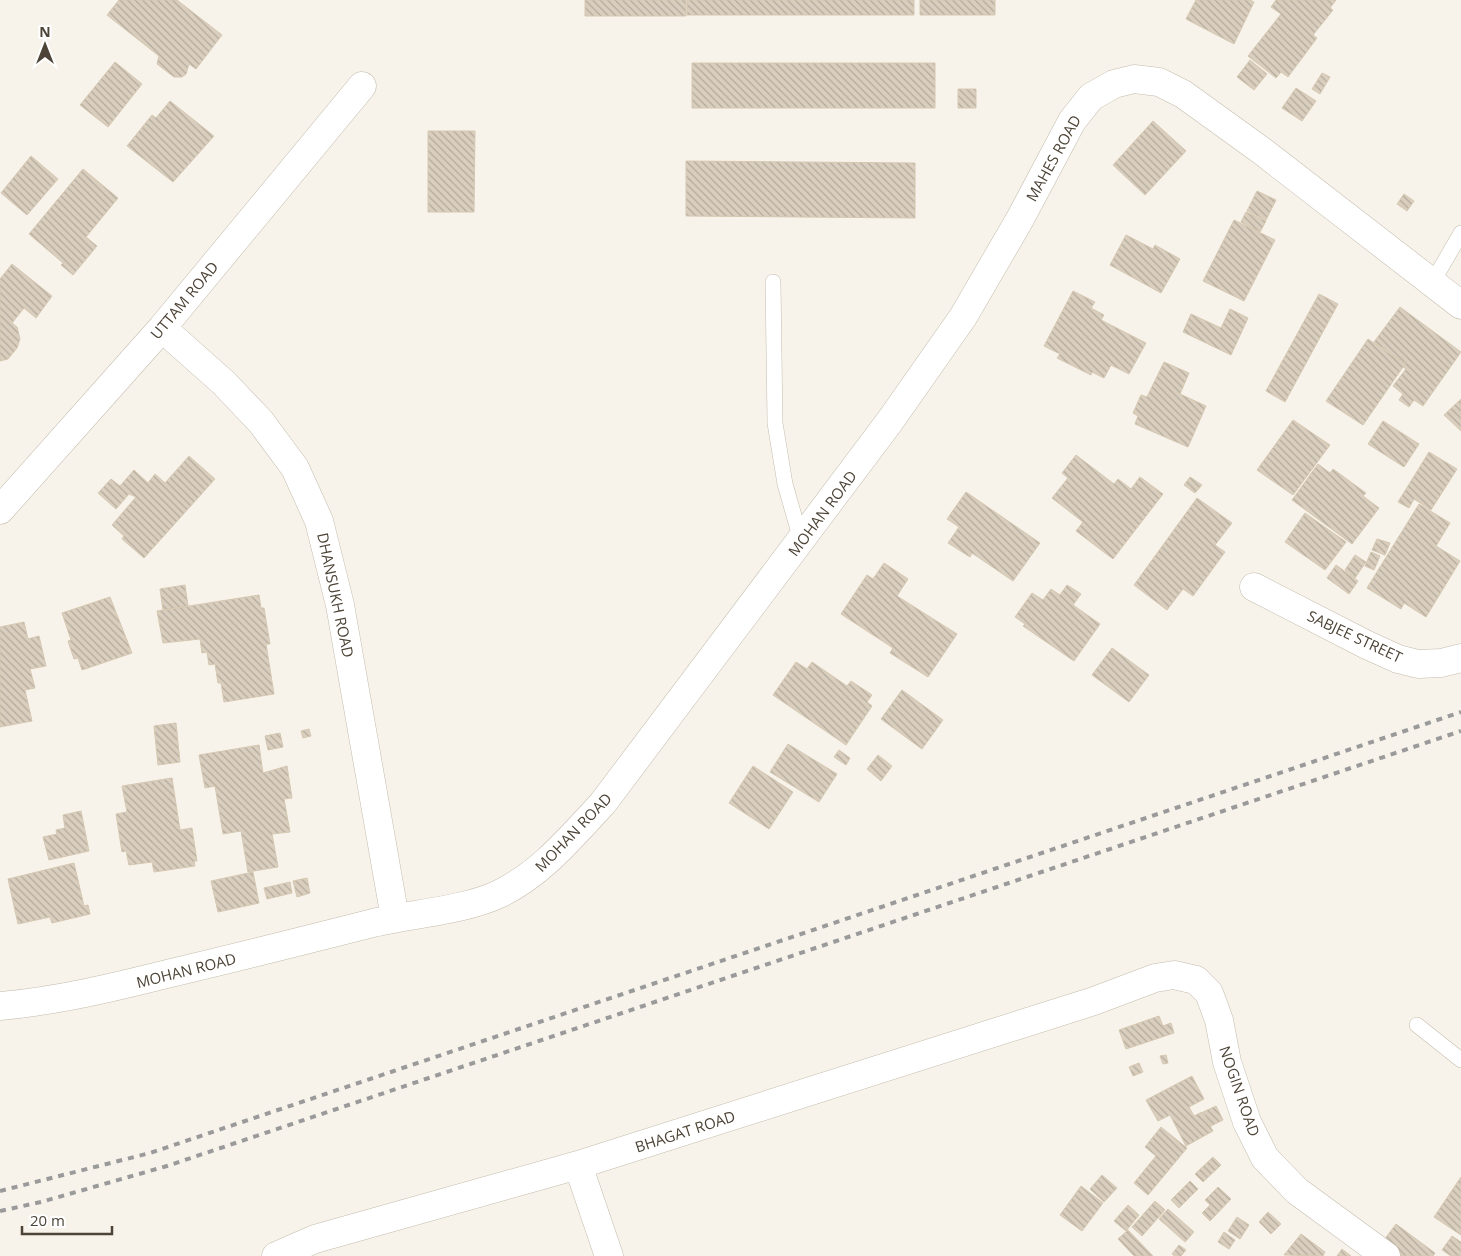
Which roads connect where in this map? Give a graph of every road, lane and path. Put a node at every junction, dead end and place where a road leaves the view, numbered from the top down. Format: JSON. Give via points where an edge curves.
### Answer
{"nodes":[{"id":1,"x":362,"y":86,"type":"dead end"},
{"id":2,"x":1461,"y":233,"type":"edge"},
{"id":3,"x":773,"y":282,"type":"dead end"},
{"id":4,"x":1432,"y":283,"type":"junction"},
{"id":5,"x":1461,"y":305,"type":"edge"},
{"id":6,"x":162,"y":328,"type":"junction"},
{"id":7,"x":890,"y":421,"type":"joint"},
{"id":8,"x":0,"y":510,"type":"edge"},
{"id":9,"x":801,"y":540,"type":"junction"},
{"id":10,"x":1254,"y":587,"type":"dead end"},
{"id":11,"x":1461,"y":658,"type":"edge"},
{"id":12,"x":395,"y":918,"type":"junction"},
{"id":13,"x":1094,"y":1001,"type":"joint"},
{"id":14,"x":0,"y":1006,"type":"edge"},
{"id":15,"x":1417,"y":1025,"type":"dead end"},
{"id":16,"x":1461,"y":1060,"type":"edge"},
{"id":17,"x":578,"y":1165,"type":"junction"},
{"id":18,"x":276,"y":1256,"type":"edge"},
{"id":19,"x":609,"y":1256,"type":"edge"},
{"id":20,"x":1386,"y":1256,"type":"edge"}],
"edges":[{"from":1,"to":6,"type":"street","name":"UTTAM ROAD"},
{"from":2,"to":4,"type":"lane"},
{"from":3,"to":9,"type":"lane","via":[[775,422],[785,484]]},
{"from":4,"to":5,"type":"street","name":"MAHES ROAD"},
{"from":4,"to":7,"type":"street","name":"MAHES ROAD","via":[[1184,94],[1159,82],[1134,79],[1114,84],[1091,97],[1072,121],[963,317]]},
{"from":6,"to":8,"type":"street","name":"UTTAM ROAD"},
{"from":6,"to":12,"type":"street","name":"DHANSUKH ROAD","via":[[224,383],[261,422],[295,468],[319,521],[340,605]]},
{"from":7,"to":9,"type":"street","name":"MOHAN ROAD"},
{"from":9,"to":12,"type":"street","name":"MOHAN ROAD","via":[[604,803],[554,855],[529,877],[497,895]]},
{"from":10,"to":11,"type":"street","name":"SABJEE STREET","via":[[1398,659],[1418,664]]},
{"from":12,"to":14,"type":"street","name":"MOHAN ROAD","via":[[115,987]]},
{"from":13,"to":17,"type":"street","name":"BHAGAT ROAD"},
{"from":13,"to":20,"type":"street","name":"NOGIN ROAD","via":[[1155,978],[1174,976],[1196,980],[1209,993],[1247,1122],[1265,1158],[1297,1191]]},
{"from":15,"to":16,"type":"lane"},
{"from":17,"to":18,"type":"street","name":"BHAGAT ROAD","via":[[315,1239]]},
{"from":17,"to":19,"type":"street"}]}
